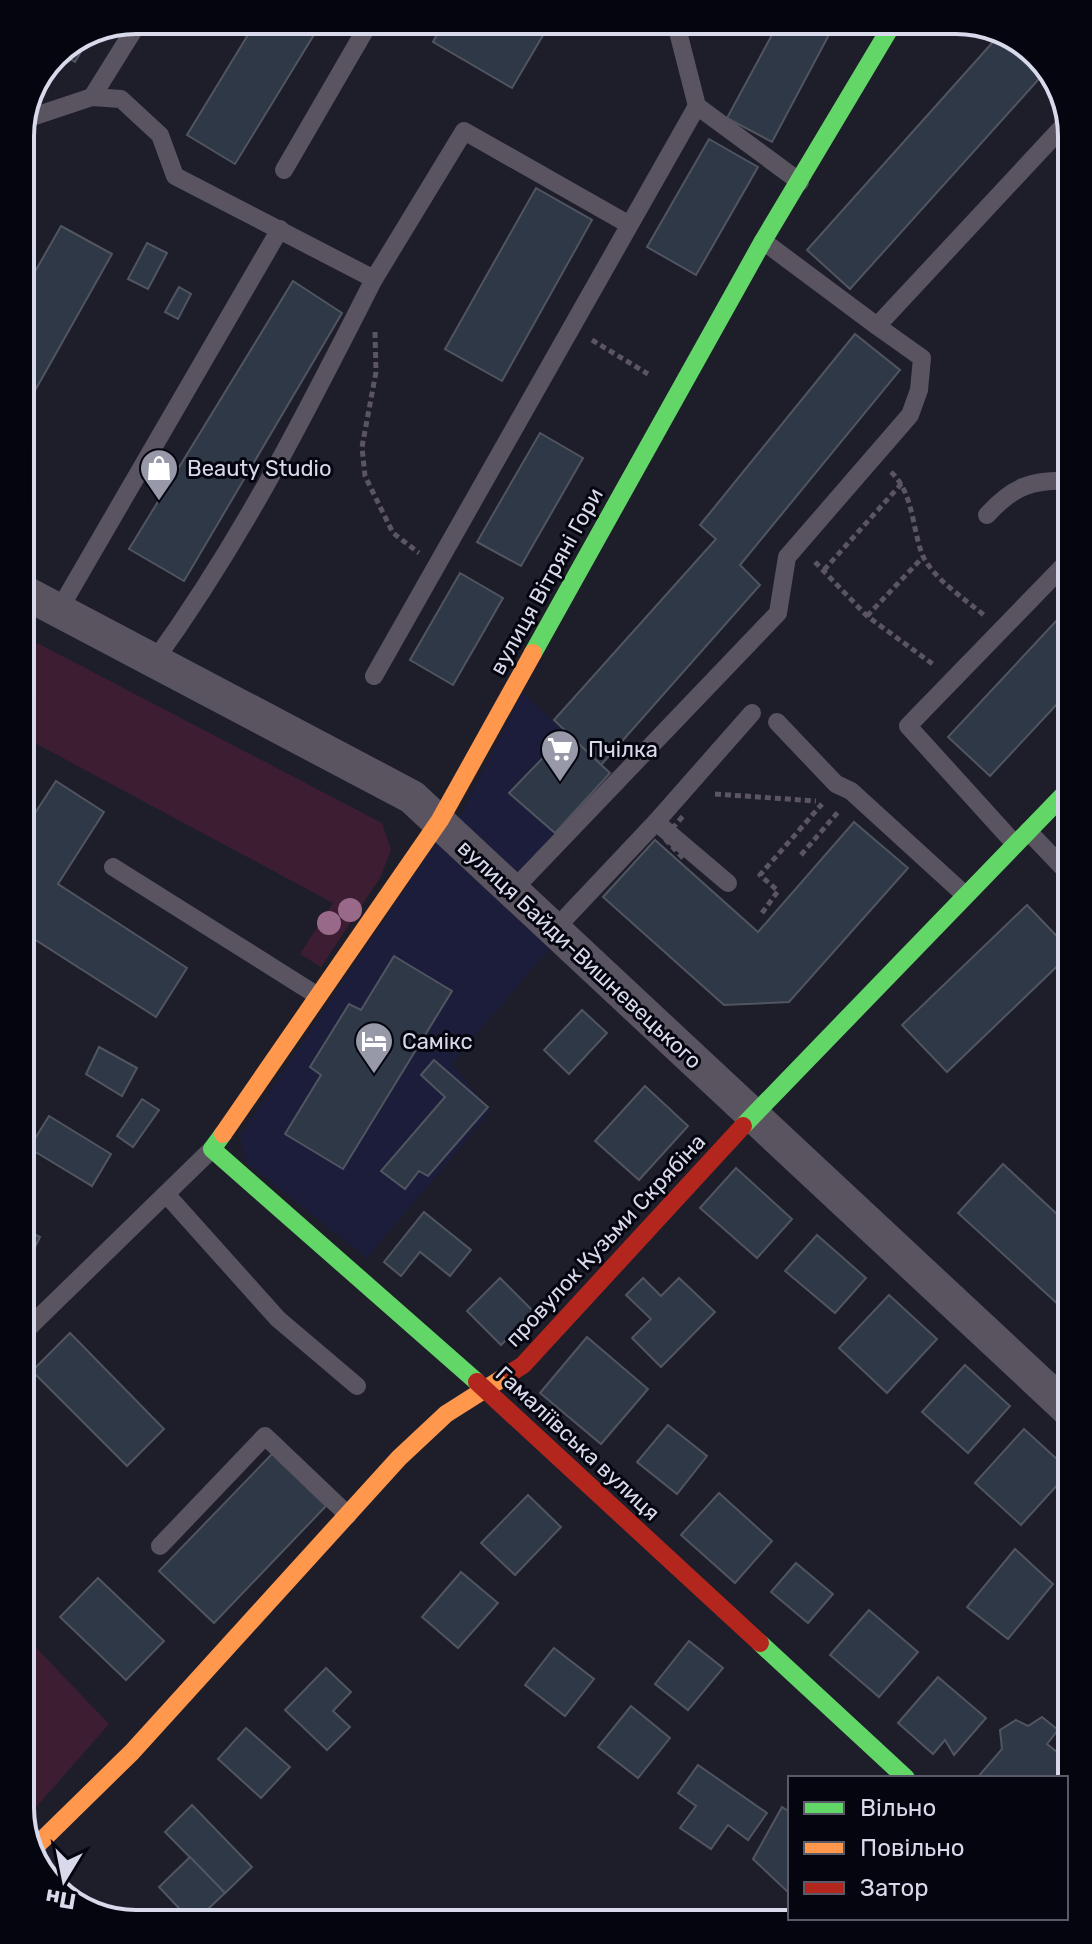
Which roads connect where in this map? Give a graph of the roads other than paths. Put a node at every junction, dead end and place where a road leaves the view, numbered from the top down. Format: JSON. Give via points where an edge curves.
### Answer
{"nodes":[{"id":1,"x":363,"y":34,"type":"edge"},
{"id":2,"x":679,"y":34,"type":"edge"},
{"id":3,"x":887,"y":34,"type":"edge"},
{"id":4,"x":131,"y":35,"type":"edge"},
{"id":5,"x":92,"y":97,"type":"junction"},
{"id":6,"x":697,"y":106,"type":"junction"},
{"id":7,"x":36,"y":119,"type":"edge"},
{"id":8,"x":1058,"y":132,"type":"edge"},
{"id":9,"x":284,"y":170,"type":"dead end"},
{"id":10,"x":800,"y":182,"type":"junction"},
{"id":11,"x":628,"y":224,"type":"junction"},
{"id":12,"x":280,"y":229,"type":"junction"},
{"id":13,"x":763,"y":241,"type":"junction"},
{"id":14,"x":374,"y":279,"type":"junction"},
{"id":15,"x":877,"y":326,"type":"junction"},
{"id":16,"x":1058,"y":480,"type":"edge"},
{"id":17,"x":987,"y":515,"type":"dead end"},
{"id":18,"x":1058,"y":571,"type":"edge"},
{"id":19,"x":34,"y":597,"type":"edge"},
{"id":20,"x":59,"y":610,"type":"junction"},
{"id":21,"x":155,"y":660,"type":"junction"},
{"id":22,"x":374,"y":676,"type":"dead end"},
{"id":23,"x":752,"y":713,"type":"dead end"},
{"id":24,"x":777,"y":722,"type":"dead end"},
{"id":25,"x":1058,"y":800,"type":"edge"},
{"id":26,"x":440,"y":820,"type":"junction"},
{"id":27,"x":656,"y":822,"type":"junction"},
{"id":28,"x":1022,"y":837,"type":"junction"},
{"id":29,"x":1058,"y":866,"type":"edge"},
{"id":30,"x":113,"y":867,"type":"dead end"},
{"id":31,"x":728,"y":883,"type":"dead end"},
{"id":32,"x":513,"y":890,"type":"junction"},
{"id":33,"x":965,"y":895,"type":"junction"},
{"id":34,"x":555,"y":929,"type":"junction"},
{"id":35,"x":318,"y":996,"type":"junction"},
{"id":36,"x":752,"y":1116,"type":"junction"},
{"id":37,"x":212,"y":1149,"type":"junction"},
{"id":38,"x":166,"y":1194,"type":"junction"},
{"id":39,"x":34,"y":1322,"type":"edge"},
{"id":40,"x":357,"y":1386,"type":"dead end"},
{"id":41,"x":486,"y":1390,"type":"junction"},
{"id":42,"x":1058,"y":1400,"type":"edge"},
{"id":43,"x":348,"y":1515,"type":"junction"},
{"id":44,"x":160,"y":1546,"type":"dead end"},
{"id":45,"x":904,"y":1776,"type":"edge"},
{"id":46,"x":40,"y":1842,"type":"edge"}],
"edges":[{"from":1,"to":9,"type":"lane"},
{"from":2,"to":6,"type":"lane"},
{"from":3,"to":10,"type":"street","name":"вулиця Вітряні Гори"},
{"from":4,"to":5,"type":"lane"},
{"from":5,"to":7,"type":"lane"},
{"from":5,"to":12,"type":"lane","via":[[121,99],[160,135],[175,176]]},
{"from":6,"to":10,"type":"lane"},
{"from":6,"to":11,"type":"lane"},
{"from":8,"to":15,"type":"lane"},
{"from":10,"to":13,"type":"street","name":"вулиця Вітряні Гори"},
{"from":11,"to":14,"type":"lane","via":[[464,131]]},
{"from":11,"to":22,"type":"lane"},
{"from":12,"to":14,"type":"lane"},
{"from":12,"to":20,"type":"lane"},
{"from":13,"to":15,"type":"lane"},
{"from":13,"to":26,"type":"street","name":"вулиця Вітряні Гори"},
{"from":14,"to":21,"type":"lane","via":[[270,483],[206,589]]},
{"from":15,"to":32,"type":"lane","via":[[922,358],[910,415],[787,557],[778,613]]},
{"from":16,"to":17,"type":"lane","via":[[1042,479],[1005,495]]},
{"from":18,"to":28,"type":"lane","via":[[908,726]]},
{"from":19,"to":20,"type":"street","name":"вулиця Байди-Вишневецького"},
{"from":20,"to":21,"type":"street","name":"вулиця Байди-Вишневецького"},
{"from":21,"to":26,"type":"street","name":"вулиця Байди-Вишневецького","via":[[412,797]]},
{"from":23,"to":27,"type":"lane"},
{"from":24,"to":33,"type":"lane","via":[[836,784],[851,791]]},
{"from":25,"to":28,"type":"street","name":"провулок Кузьми Скрябіна"},
{"from":26,"to":32,"type":"street","name":"вулиця Байди-Вишневецького"},
{"from":26,"to":35,"type":"street","name":"вулиця Вітряні Гори"},
{"from":27,"to":31,"type":"lane"},
{"from":27,"to":34,"type":"lane"},
{"from":28,"to":29,"type":"lane"},
{"from":28,"to":33,"type":"street","name":"провулок Кузьми Скрябіна"},
{"from":30,"to":35,"type":"lane"},
{"from":32,"to":34,"type":"street","name":"вулиця Байди-Вишневецького"},
{"from":33,"to":36,"type":"street","name":"провулок Кузьми Скрябіна"},
{"from":34,"to":36,"type":"street","name":"вулиця Байди-Вишневецького"},
{"from":35,"to":37,"type":"street","name":"вулиця Вітряні Гори"},
{"from":36,"to":41,"type":"street","name":"провулок Кузьми Скрябіна","via":[[523,1365]]},
{"from":36,"to":42,"type":"street","name":"вулиця Байди-Вишневецького"},
{"from":37,"to":38,"type":"lane"},
{"from":37,"to":41,"type":"street","name":"Гамаліївська вулиця"},
{"from":38,"to":39,"type":"lane"},
{"from":38,"to":40,"type":"lane","via":[[278,1319]]},
{"from":41,"to":43,"type":"street","name":"провулок Кузьми Скрябіна","via":[[446,1414]]},
{"from":41,"to":45,"type":"street","name":"Гамаліївська вулиця"},
{"from":43,"to":44,"type":"lane","via":[[265,1436]]},
{"from":43,"to":46,"type":"street","name":"провулок Кузьми Скрябіна","via":[[132,1752]]}]}
